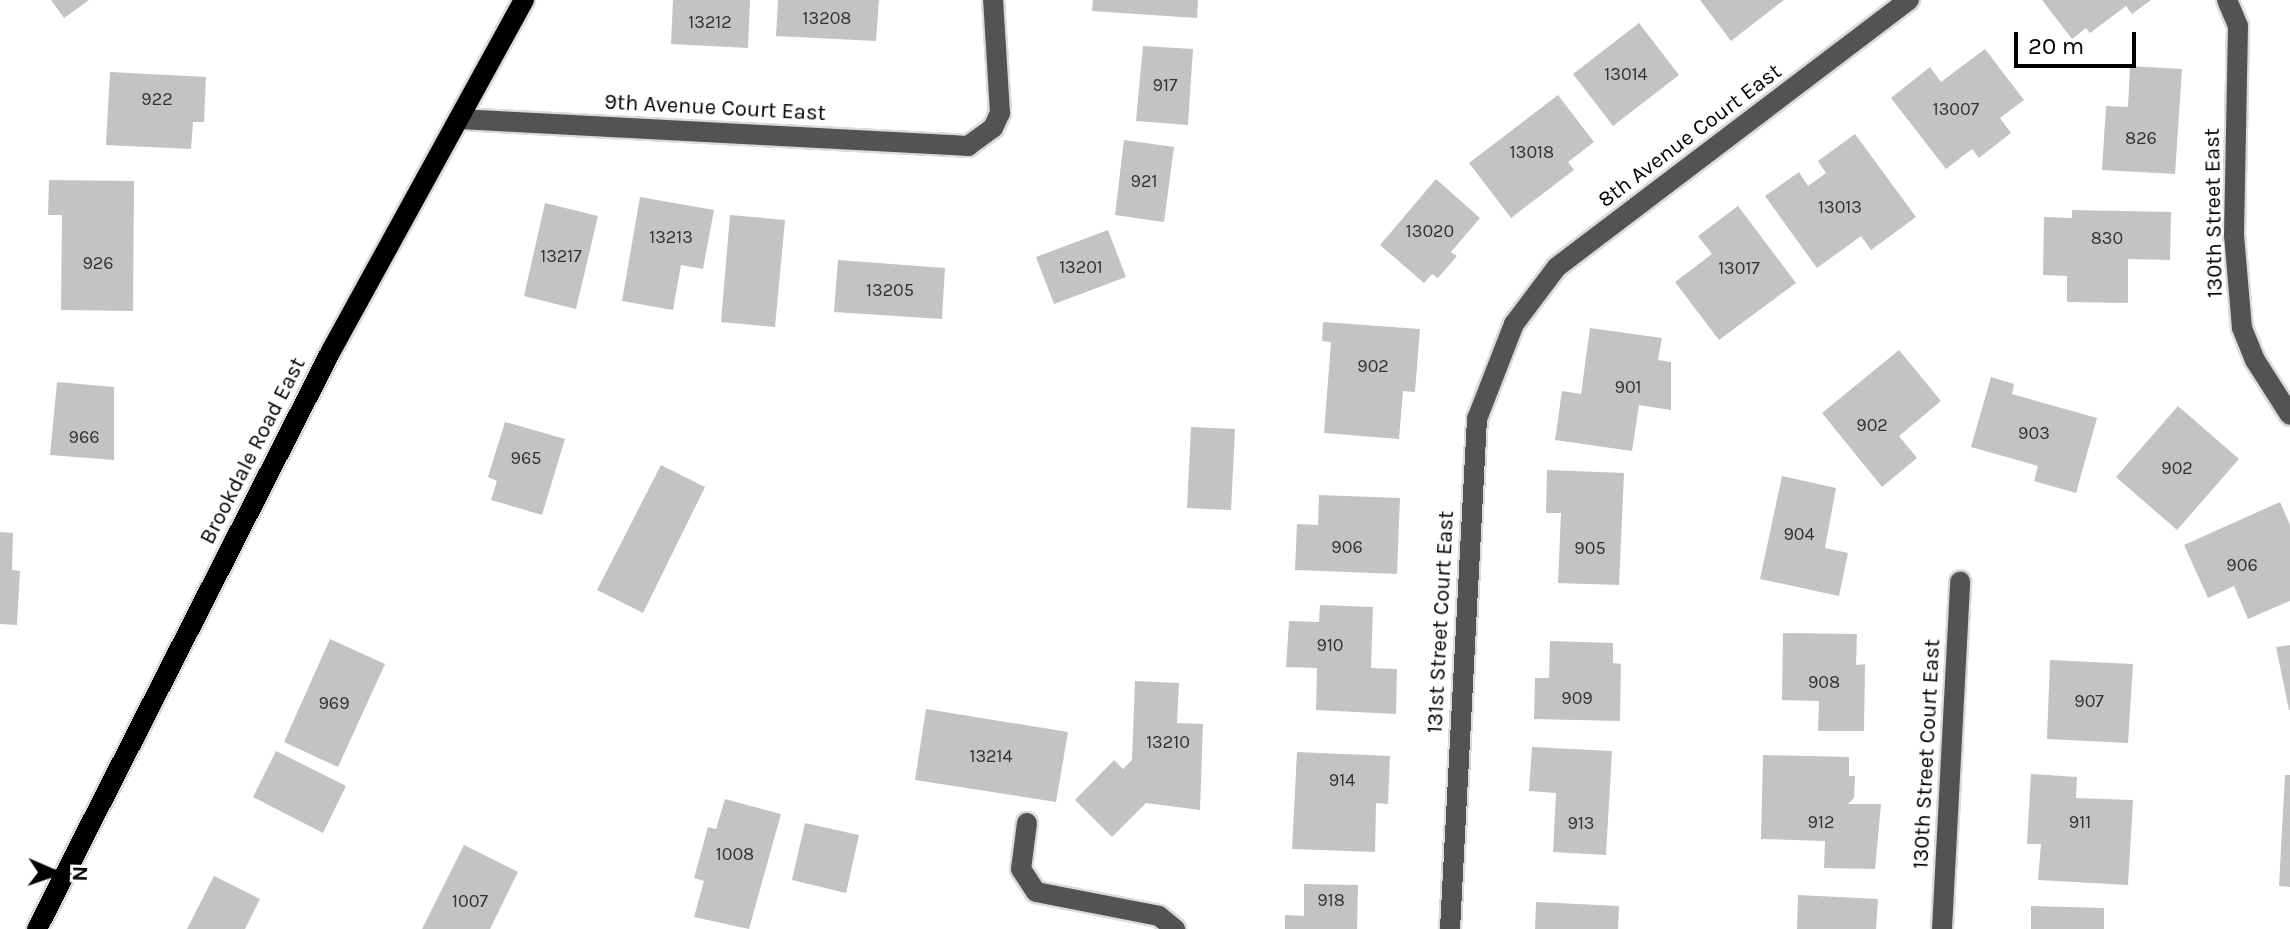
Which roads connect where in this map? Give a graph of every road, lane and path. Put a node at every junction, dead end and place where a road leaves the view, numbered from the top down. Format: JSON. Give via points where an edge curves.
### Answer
{"nodes":[{"id":1,"x":524,"y":0,"type":"edge"},
{"id":2,"x":993,"y":0,"type":"edge"},
{"id":3,"x":1909,"y":0,"type":"edge"},
{"id":4,"x":2227,"y":0,"type":"edge"},
{"id":5,"x":459,"y":119,"type":"junction"},
{"id":6,"x":1514,"y":324,"type":"joint"},
{"id":7,"x":2290,"y":415,"type":"edge"},
{"id":8,"x":1960,"y":581,"type":"dead end"},
{"id":9,"x":1027,"y":823,"type":"dead end"},
{"id":10,"x":37,"y":929,"type":"edge"},
{"id":11,"x":1175,"y":929,"type":"edge"},
{"id":12,"x":1450,"y":929,"type":"edge"},
{"id":13,"x":1942,"y":929,"type":"edge"}],
"edges":[{"from":1,"to":5,"type":"main road","name":"Brookdale Road East"},
{"from":2,"to":5,"type":"street","name":"9th Avenue Court East","via":[[1000,113],[993,128],[968,146]]},
{"from":3,"to":6,"type":"street","name":"8th Avenue Court East","via":[[1557,267]]},
{"from":4,"to":7,"type":"street","name":"130th Street East","via":[[2238,26],[2234,235],[2242,328],[2255,360]]},
{"from":5,"to":10,"type":"main road","name":"Brookdale Road East","via":[[331,351]]},
{"from":6,"to":12,"type":"street","name":"131st Street Court East","via":[[1477,419]]},
{"from":8,"to":13,"type":"street","name":"130th Street Court East"},
{"from":9,"to":11,"type":"street","via":[[1021,869],[1036,892],[1159,916]]}]}
